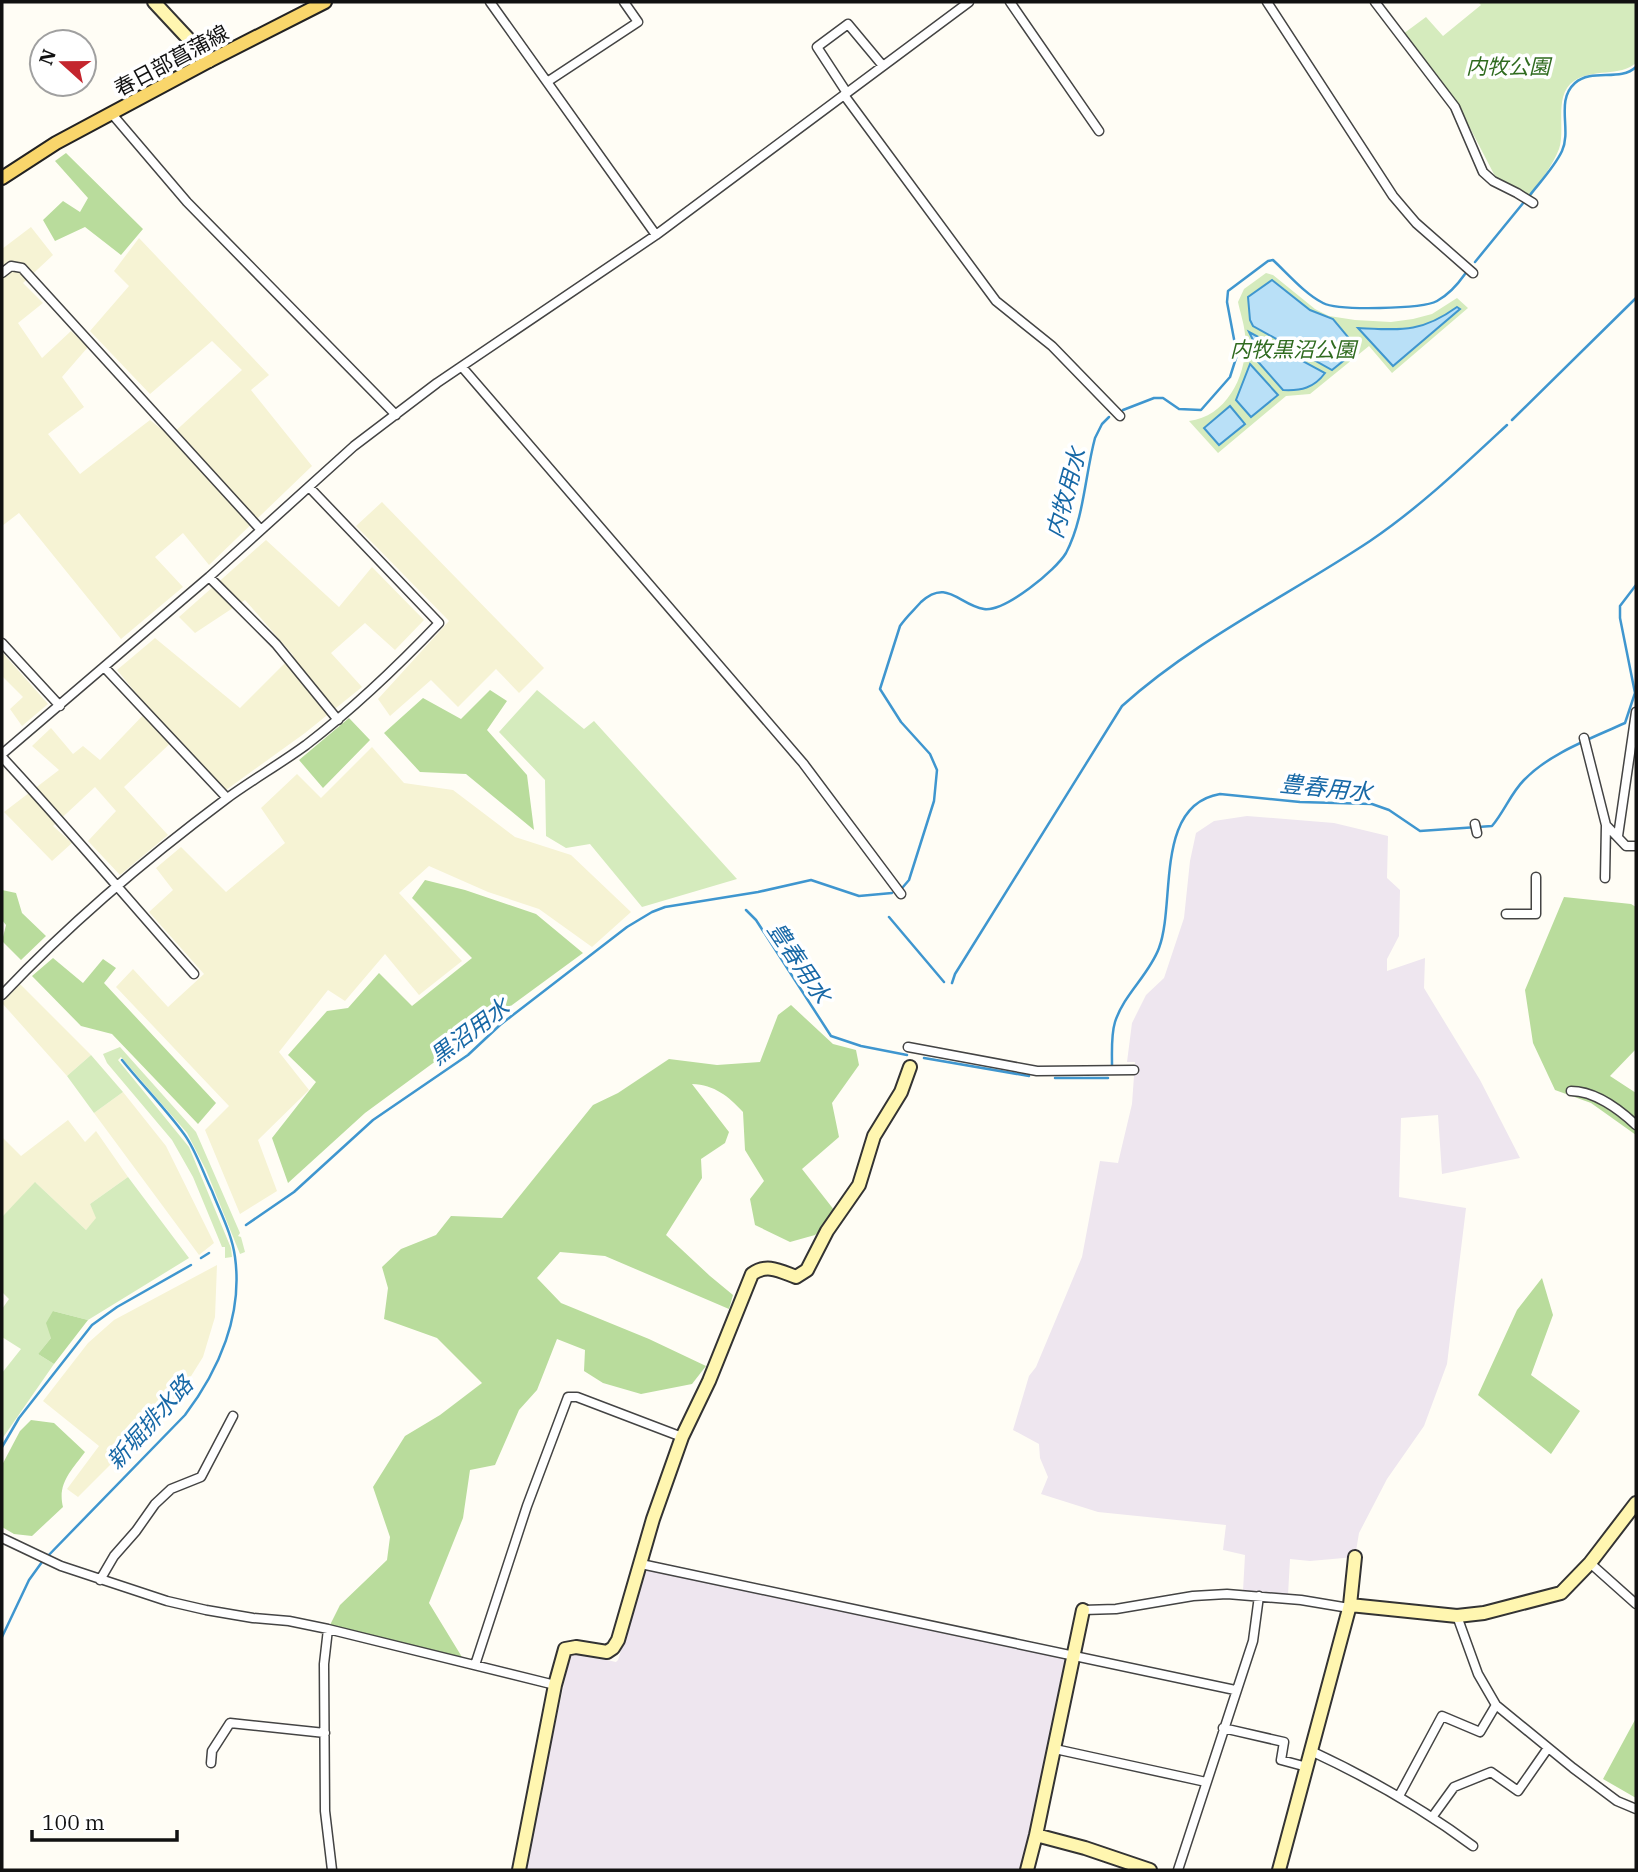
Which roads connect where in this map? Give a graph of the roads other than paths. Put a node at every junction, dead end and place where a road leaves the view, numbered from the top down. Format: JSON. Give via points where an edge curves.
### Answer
{"nodes":[{"id":1,"x":154,"y":2,"type":"edge"},
{"id":2,"x":325,"y":2,"type":"edge"},
{"id":3,"x":490,"y":2,"type":"edge"},
{"id":4,"x":624,"y":2,"type":"edge"},
{"id":5,"x":969,"y":2,"type":"edge"},
{"id":6,"x":1010,"y":2,"type":"edge"},
{"id":7,"x":1267,"y":2,"type":"edge"},
{"id":8,"x":1375,"y":2,"type":"edge"},
{"id":9,"x":209,"y":61,"type":"junction"},
{"id":10,"x":883,"y":66,"type":"junction"},
{"id":11,"x":547,"y":82,"type":"junction"},
{"id":12,"x":846,"y":94,"type":"junction"},
{"id":13,"x":112,"y":114,"type":"junction"},
{"id":14,"x":1099,"y":131,"type":"dead end"},
{"id":15,"x":2,"y":178,"type":"edge"},
{"id":16,"x":1532,"y":203,"type":"dead end"},
{"id":17,"x":656,"y":235,"type":"junction"},
{"id":18,"x":2,"y":273,"type":"edge"},
{"id":19,"x":1473,"y":273,"type":"dead end"},
{"id":20,"x":462,"y":367,"type":"junction"},
{"id":21,"x":396,"y":415,"type":"junction"},
{"id":22,"x":1119,"y":416,"type":"dead end"},
{"id":23,"x":309,"y":486,"type":"junction"},
{"id":24,"x":261,"y":530,"type":"junction"},
{"id":25,"x":209,"y":577,"type":"junction"},
{"id":26,"x":2,"y":643,"type":"edge"},
{"id":27,"x":104,"y":667,"type":"junction"},
{"id":28,"x":60,"y":706,"type":"junction"},
{"id":29,"x":1636,"y":712,"type":"edge"},
{"id":30,"x":338,"y":720,"type":"junction"},
{"id":31,"x":1584,"y":738,"type":"dead end"},
{"id":32,"x":2,"y":756,"type":"edge"},
{"id":33,"x":227,"y":798,"type":"junction"},
{"id":34,"x":1606,"y":825,"type":"junction"},
{"id":35,"x":1618,"y":836,"type":"junction"},
{"id":36,"x":1636,"y":846,"type":"edge"},
{"id":37,"x":1536,"y":877,"type":"dead end"},
{"id":38,"x":1605,"y":878,"type":"dead end"},
{"id":39,"x":116,"y":887,"type":"junction"},
{"id":40,"x":901,"y":894,"type":"dead end"},
{"id":41,"x":1506,"y":914,"type":"dead end"},
{"id":42,"x":194,"y":974,"type":"dead end"},
{"id":43,"x":2,"y":993,"type":"edge"},
{"id":44,"x":910,"y":1067,"type":"joint"},
{"id":45,"x":1134,"y":1070,"type":"dead end"},
{"id":46,"x":1571,"y":1091,"type":"dead end"},
{"id":47,"x":1636,"y":1125,"type":"edge"},
{"id":48,"x":233,"y":1416,"type":"dead end"},
{"id":49,"x":682,"y":1437,"type":"junction"},
{"id":50,"x":1636,"y":1503,"type":"edge"},
{"id":51,"x":2,"y":1538,"type":"edge"},
{"id":52,"x":1355,"y":1558,"type":"dead end"},
{"id":53,"x":1590,"y":1563,"type":"junction"},
{"id":54,"x":641,"y":1564,"type":"junction"},
{"id":55,"x":100,"y":1580,"type":"junction"},
{"id":56,"x":1259,"y":1596,"type":"junction"},
{"id":57,"x":1636,"y":1604,"type":"edge"},
{"id":58,"x":1350,"y":1606,"type":"junction"},
{"id":59,"x":1083,"y":1610,"type":"joint"},
{"id":60,"x":1457,"y":1616,"type":"junction"},
{"id":61,"x":328,"y":1629,"type":"junction"},
{"id":62,"x":1074,"y":1657,"type":"junction"},
{"id":63,"x":475,"y":1665,"type":"junction"},
{"id":64,"x":555,"y":1685,"type":"junction"},
{"id":65,"x":1235,"y":1690,"type":"junction"},
{"id":66,"x":1496,"y":1705,"type":"junction"},
{"id":67,"x":1223,"y":1728,"type":"junction"},
{"id":68,"x":326,"y":1733,"type":"junction"},
{"id":69,"x":1548,"y":1748,"type":"junction"},
{"id":70,"x":1055,"y":1749,"type":"junction"},
{"id":71,"x":1311,"y":1751,"type":"junction"},
{"id":72,"x":211,"y":1763,"type":"dead end"},
{"id":73,"x":1307,"y":1767,"type":"junction"},
{"id":74,"x":1206,"y":1782,"type":"junction"},
{"id":75,"x":1399,"y":1796,"type":"junction"},
{"id":76,"x":1636,"y":1809,"type":"edge"},
{"id":77,"x":1433,"y":1816,"type":"junction"},
{"id":78,"x":1037,"y":1835,"type":"junction"},
{"id":79,"x":1473,"y":1846,"type":"dead end"},
{"id":80,"x":332,"y":1870,"type":"edge"},
{"id":81,"x":519,"y":1870,"type":"edge"},
{"id":82,"x":1027,"y":1870,"type":"edge"},
{"id":83,"x":1150,"y":1870,"type":"edge"},
{"id":84,"x":1178,"y":1870,"type":"edge"},
{"id":85,"x":1279,"y":1870,"type":"edge"}],
"edges":[{"from":1,"to":9,"type":"street"},
{"from":2,"to":9,"type":"main road","name":"春日部菖蒲線"},
{"from":3,"to":11,"type":"street"},
{"from":4,"to":11,"type":"street","via":[[638,22]]},
{"from":5,"to":10,"type":"street"},
{"from":6,"to":14,"type":"street"},
{"from":7,"to":19,"type":"street","via":[[1393,196],[1416,223]]},
{"from":8,"to":16,"type":"street","via":[[1455,107],[1483,172]]},
{"from":9,"to":13,"type":"main road","name":"春日部菖蒲線"},
{"from":10,"to":12,"type":"street"},
{"from":10,"to":12,"type":"street","via":[[848,23],[817,47]]},
{"from":11,"to":17,"type":"street"},
{"from":12,"to":17,"type":"street"},
{"from":12,"to":22,"type":"street","via":[[996,301],[1052,345]]},
{"from":13,"to":15,"type":"main road","name":"春日部菖蒲線"},
{"from":13,"to":21,"type":"street","via":[[187,202]]},
{"from":17,"to":20,"type":"street"},
{"from":18,"to":24,"type":"street","via":[[11,266],[22,268]]},
{"from":20,"to":21,"type":"street"},
{"from":20,"to":40,"type":"street","via":[[803,763]]},
{"from":21,"to":23,"type":"street"},
{"from":23,"to":24,"type":"street"},
{"from":23,"to":30,"type":"street","via":[[439,623]]},
{"from":24,"to":25,"type":"street"},
{"from":25,"to":27,"type":"street"},
{"from":25,"to":30,"type":"street","via":[[276,644]]},
{"from":26,"to":28,"type":"street"},
{"from":27,"to":28,"type":"street"},
{"from":27,"to":33,"type":"street"},
{"from":28,"to":32,"type":"street"},
{"from":29,"to":35,"type":"street"},
{"from":30,"to":33,"type":"street"},
{"from":31,"to":34,"type":"street"},
{"from":32,"to":39,"type":"street"},
{"from":33,"to":39,"type":"street"},
{"from":34,"to":35,"type":"street"},
{"from":34,"to":38,"type":"street"},
{"from":35,"to":36,"type":"street","via":[[1626,846]]},
{"from":37,"to":41,"type":"street","via":[[1536,914]]},
{"from":39,"to":42,"type":"street"},
{"from":39,"to":43,"type":"street"},
{"from":44,"to":45,"type":"street","via":[[912,1048],[1037,1071]]},
{"from":44,"to":49,"type":"street","via":[[901,1092],[874,1136],[859,1185],[807,1270],[796,1277],[769,1268],[752,1274]]},
{"from":46,"to":47,"type":"street","via":[[1585,1091]]},
{"from":48,"to":55,"type":"street","via":[[201,1477],[171,1489],[155,1504]]},
{"from":49,"to":54,"type":"street"},
{"from":49,"to":63,"type":"street","via":[[568,1396]]},
{"from":50,"to":53,"type":"street"},
{"from":51,"to":55,"type":"street"},
{"from":52,"to":58,"type":"street"},
{"from":53,"to":57,"type":"street"},
{"from":53,"to":60,"type":"street","via":[[1561,1593]]},
{"from":54,"to":62,"type":"street"},
{"from":54,"to":64,"type":"street","via":[[613,1648],[607,1652],[565,1649]]},
{"from":55,"to":61,"type":"street","via":[[206,1610]]},
{"from":56,"to":58,"type":"street"},
{"from":56,"to":59,"type":"street","via":[[1194,1596]]},
{"from":56,"to":65,"type":"street","via":[[1253,1641]]},
{"from":58,"to":60,"type":"street"},
{"from":58,"to":71,"type":"street"},
{"from":59,"to":62,"type":"street"},
{"from":60,"to":66,"type":"street","via":[[1478,1674]]},
{"from":61,"to":63,"type":"street"},
{"from":61,"to":68,"type":"street"},
{"from":62,"to":65,"type":"street"},
{"from":62,"to":70,"type":"street"},
{"from":63,"to":64,"type":"street"},
{"from":64,"to":81,"type":"street"},
{"from":65,"to":67,"type":"street"},
{"from":66,"to":69,"type":"street"},
{"from":66,"to":75,"type":"street","via":[[1480,1732],[1442,1716]]},
{"from":67,"to":73,"type":"street","via":[[1284,1742],[1281,1760]]},
{"from":67,"to":74,"type":"street"},
{"from":68,"to":72,"type":"street","via":[[230,1723],[212,1751]]},
{"from":68,"to":80,"type":"street","via":[[325,1811]]},
{"from":69,"to":76,"type":"street","via":[[1617,1801]]},
{"from":69,"to":77,"type":"street","via":[[1518,1791],[1490,1772],[1454,1787]]},
{"from":70,"to":74,"type":"street"},
{"from":70,"to":78,"type":"street"},
{"from":71,"to":73,"type":"street"},
{"from":71,"to":75,"type":"street"},
{"from":73,"to":85,"type":"street"},
{"from":74,"to":84,"type":"street"},
{"from":75,"to":77,"type":"street"},
{"from":77,"to":79,"type":"street"},
{"from":78,"to":82,"type":"street"},
{"from":78,"to":83,"type":"street"}]}
